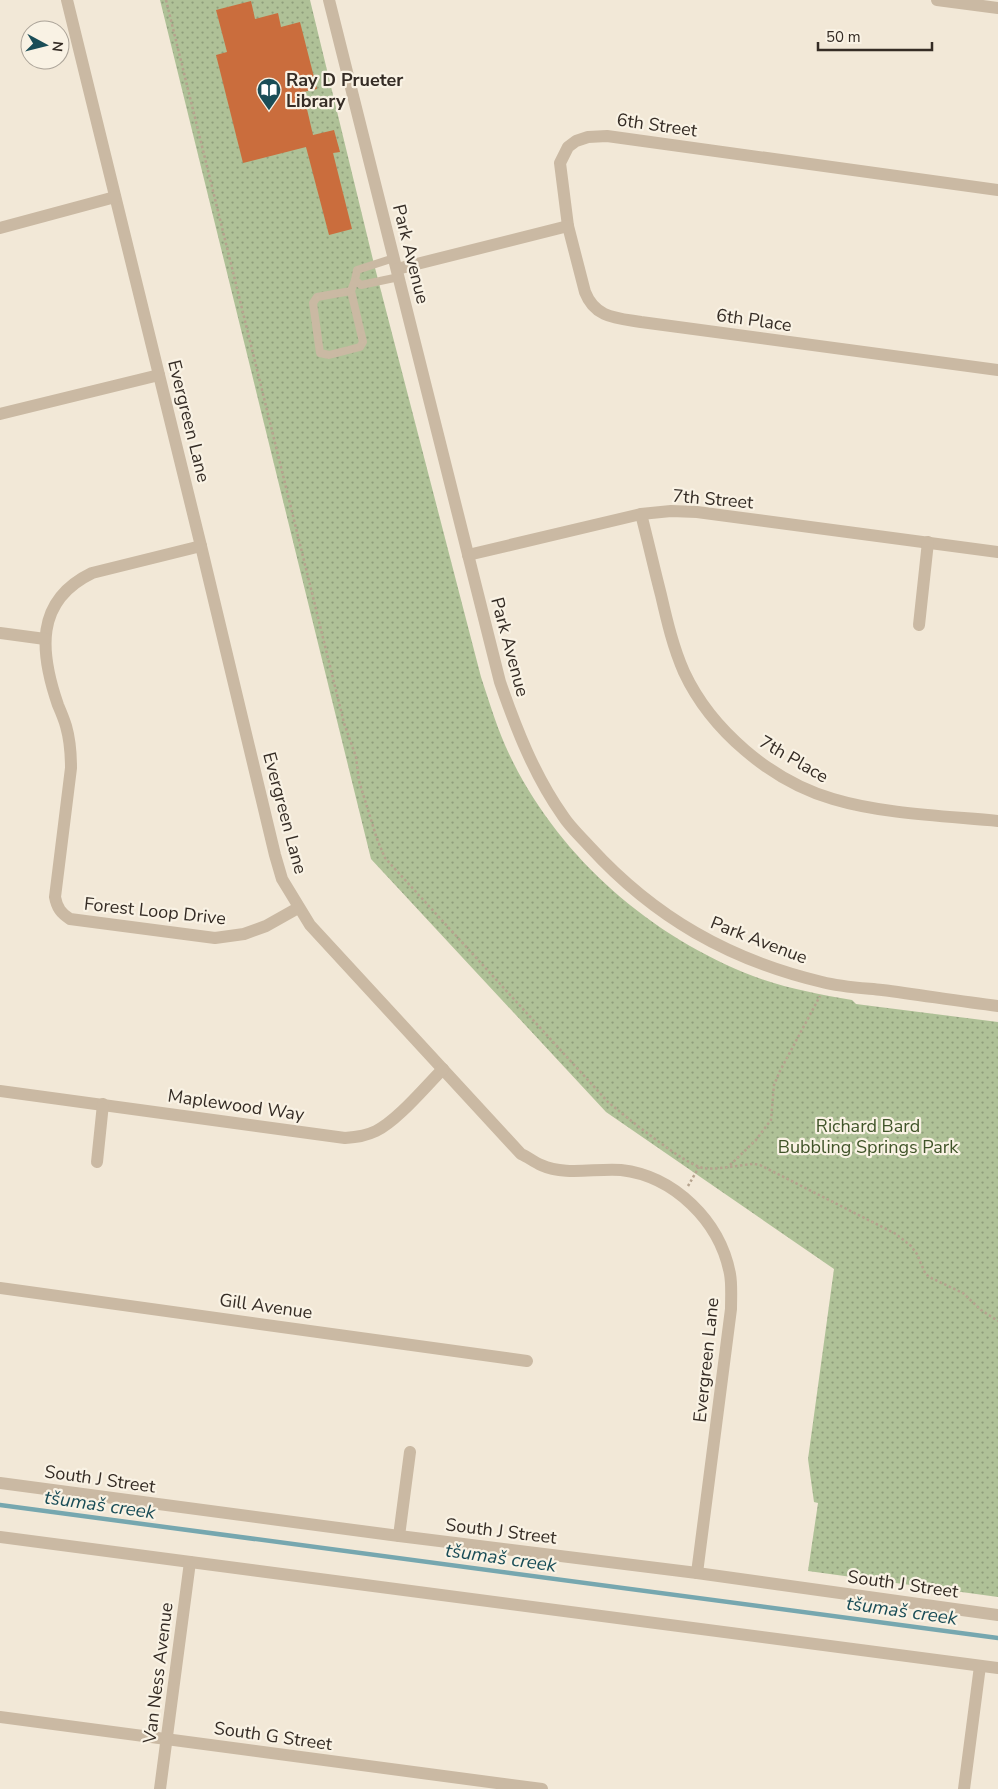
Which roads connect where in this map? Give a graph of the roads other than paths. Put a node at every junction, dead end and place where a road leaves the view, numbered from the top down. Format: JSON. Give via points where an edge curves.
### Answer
{"nodes":[{"id":1,"x":67,"y":0,"type":"edge"},
{"id":2,"x":329,"y":0,"type":"edge"},
{"id":3,"x":937,"y":0,"type":"edge"},
{"id":4,"x":998,"y":8,"type":"edge"},
{"id":5,"x":998,"y":190,"type":"edge"},
{"id":6,"x":115,"y":197,"type":"junction"},
{"id":7,"x":568,"y":226,"type":"junction"},
{"id":8,"x":0,"y":228,"type":"edge"},
{"id":9,"x":397,"y":268,"type":"junction"},
{"id":10,"x":355,"y":280,"type":"junction"},
{"id":11,"x":351,"y":291,"type":"junction"},
{"id":12,"x":998,"y":370,"type":"edge"},
{"id":13,"x":159,"y":375,"type":"junction"},
{"id":14,"x":0,"y":414,"type":"edge"},
{"id":15,"x":641,"y":514,"type":"junction"},
{"id":16,"x":928,"y":542,"type":"junction"},
{"id":17,"x":201,"y":546,"type":"junction"},
{"id":18,"x":998,"y":552,"type":"edge"},
{"id":19,"x":468,"y":555,"type":"junction"},
{"id":20,"x":919,"y":626,"type":"dead end"},
{"id":21,"x":0,"y":633,"type":"edge"},
{"id":22,"x":45,"y":639,"type":"junction"},
{"id":23,"x":998,"y":821,"type":"edge"},
{"id":24,"x":298,"y":908,"type":"junction"},
{"id":25,"x":998,"y":1006,"type":"edge"},
{"id":26,"x":443,"y":1070,"type":"junction"},
{"id":27,"x":0,"y":1091,"type":"edge"},
{"id":28,"x":103,"y":1104,"type":"junction"},
{"id":29,"x":97,"y":1162,"type":"dead end"},
{"id":30,"x":0,"y":1288,"type":"edge"},
{"id":31,"x":527,"y":1361,"type":"dead end"},
{"id":32,"x":410,"y":1452,"type":"dead end"},
{"id":33,"x":0,"y":1483,"type":"edge"},
{"id":34,"x":398,"y":1536,"type":"junction"},
{"id":35,"x":0,"y":1537,"type":"edge"},
{"id":36,"x":190,"y":1562,"type":"junction"},
{"id":37,"x":697,"y":1573,"type":"junction"},
{"id":38,"x":998,"y":1615,"type":"edge"},
{"id":39,"x":980,"y":1666,"type":"junction"},
{"id":40,"x":998,"y":1668,"type":"edge"},
{"id":41,"x":0,"y":1717,"type":"edge"},
{"id":42,"x":167,"y":1739,"type":"junction"},
{"id":43,"x":160,"y":1789,"type":"edge"},
{"id":44,"x":542,"y":1789,"type":"edge"},
{"id":45,"x":964,"y":1789,"type":"edge"}],
"edges":[{"from":1,"to":6,"type":"street","name":"Evergreen Lane"},
{"from":2,"to":9,"type":"street","name":"Park Avenue"},
{"from":3,"to":4,"type":"street"},
{"from":5,"to":7,"type":"street","name":"6th Street","via":[[607,136],[588,137],[568,147],[560,163]]},
{"from":6,"to":8,"type":"street"},
{"from":6,"to":13,"type":"street","name":"Evergreen Lane"},
{"from":7,"to":9,"type":"street"},
{"from":7,"to":12,"type":"street","name":"6th Place","via":[[588,301],[606,316]]},
{"from":9,"to":10,"type":"lane","via":[[361,285]]},
{"from":9,"to":10,"type":"lane","via":[[357,270]]},
{"from":9,"to":19,"type":"street","name":"Park Avenue"},
{"from":10,"to":11,"type":"lane"},
{"from":11,"to":11,"type":"lane","via":[[363,342],[360,347],[329,355],[320,352],[313,304],[317,297]]},
{"from":13,"to":14,"type":"street"},
{"from":13,"to":17,"type":"street","name":"Evergreen Lane"},
{"from":15,"to":16,"type":"street","name":"7th Street","via":[[697,512]]},
{"from":15,"to":19,"type":"street","name":"7th Street"},
{"from":15,"to":23,"type":"street","name":"7th Place","via":[[670,632],[684,671],[702,703],[738,745],[786,778],[831,799],[865,807]]},
{"from":16,"to":18,"type":"street","name":"7th Street"},
{"from":16,"to":20,"type":"street"},
{"from":17,"to":22,"type":"street","name":"Forest Loop Drive","via":[[80,579],[56,605]]},
{"from":17,"to":24,"type":"street","name":"Evergreen Lane","via":[[275,855],[282,878]]},
{"from":19,"to":25,"type":"street","name":"Park Avenue","via":[[500,682],[516,728],[535,768],[563,816],[611,870],[654,907],[692,932],[738,955],[788,973],[823,982]]},
{"from":21,"to":22,"type":"street"},
{"from":22,"to":24,"type":"street","name":"Forest Loop Drive","via":[[51,677],[71,748],[55,897],[56,906],[62,914],[70,919],[215,938],[244,934]]},
{"from":24,"to":26,"type":"street","name":"Evergreen Lane"},
{"from":26,"to":28,"type":"street","name":"Maplewood Way","via":[[388,1125],[360,1137],[345,1138]]},
{"from":26,"to":37,"type":"street","name":"Evergreen Lane","via":[[521,1154],[542,1166],[566,1170],[619,1170],[658,1181],[682,1195],[707,1221],[721,1247],[730,1274],[732,1308]]},
{"from":27,"to":28,"type":"street","name":"Maplewood Way"},
{"from":28,"to":29,"type":"street"},
{"from":30,"to":31,"type":"street","name":"Gill Avenue"},
{"from":32,"to":34,"type":"street"},
{"from":33,"to":34,"type":"street","name":"South J Street"},
{"from":34,"to":37,"type":"street","name":"South J Street"},
{"from":35,"to":36,"type":"street"},
{"from":36,"to":39,"type":"street"},
{"from":36,"to":42,"type":"street","name":"Van Ness Avenue"},
{"from":37,"to":38,"type":"street","name":"South J Street"},
{"from":39,"to":40,"type":"street"},
{"from":39,"to":45,"type":"street"},
{"from":41,"to":42,"type":"street","name":"South G Street"},
{"from":42,"to":43,"type":"street","name":"Van Ness Avenue"},
{"from":42,"to":44,"type":"street","name":"South G Street"}]}
